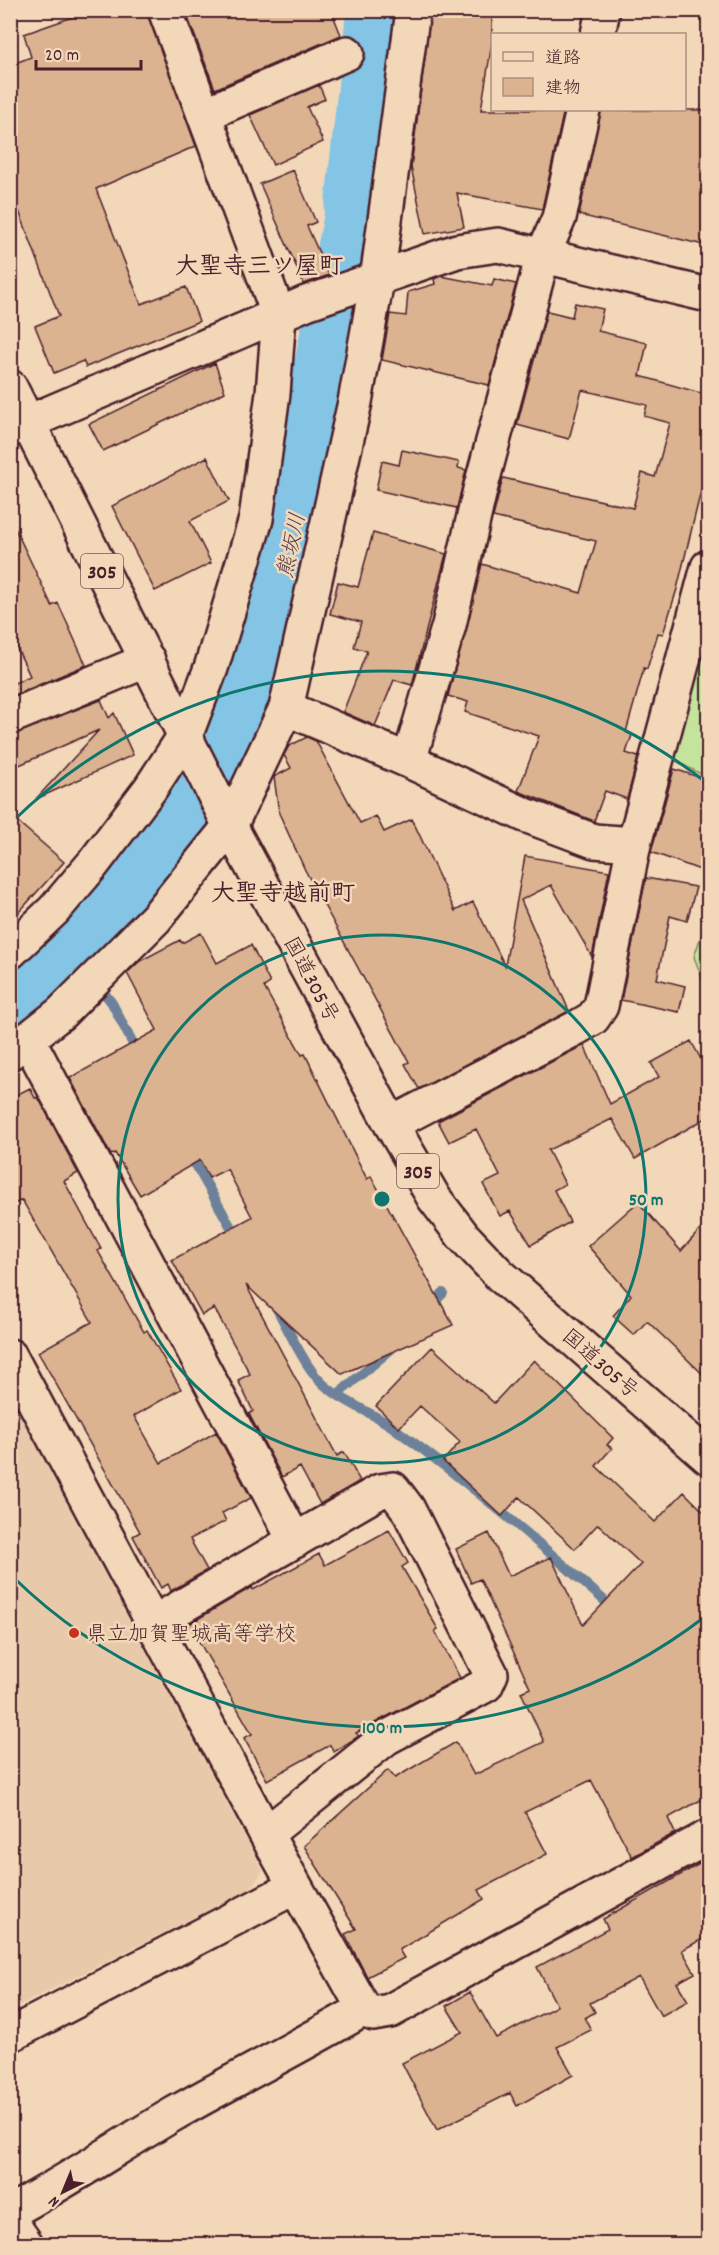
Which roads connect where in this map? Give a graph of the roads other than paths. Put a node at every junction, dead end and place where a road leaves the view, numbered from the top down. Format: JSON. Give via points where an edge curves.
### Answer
{"nodes":[{"id":1,"x":165,"y":10,"type":"edge"},
{"id":2,"x":413,"y":10,"type":"edge"},
{"id":3,"x":603,"y":10,"type":"edge"},
{"id":4,"x":598,"y":33,"type":"edge"},
{"id":5,"x":347,"y":53,"type":"dead end"},
{"id":6,"x":583,"y":111,"type":"edge"},
{"id":7,"x":205,"y":114,"type":"junction"},
{"id":8,"x":543,"y":255,"type":"junction"},
{"id":9,"x":368,"y":283,"type":"junction"},
{"id":10,"x":708,"y":294,"type":"edge"},
{"id":11,"x":293,"y":309,"type":"junction"},
{"id":12,"x":10,"y":387,"type":"edge"},
{"id":13,"x":19,"y":427,"type":"edge"},
{"id":14,"x":708,"y":567,"type":"edge"},
{"id":15,"x":148,"y":660,"type":"junction"},
{"id":16,"x":286,"y":708,"type":"junction"},
{"id":17,"x":10,"y":717,"type":"edge"},
{"id":18,"x":191,"y":744,"type":"junction"},
{"id":19,"x":409,"y":761,"type":"junction"},
{"id":20,"x":227,"y":819,"type":"junction"},
{"id":21,"x":634,"y":844,"type":"junction"},
{"id":22,"x":10,"y":952,"type":"edge"},
{"id":23,"x":19,"y":1046,"type":"edge"},
{"id":24,"x":391,"y":1124,"type":"junction"},
{"id":25,"x":10,"y":1356,"type":"edge"},
{"id":26,"x":708,"y":1457,"type":"edge"},
{"id":27,"x":295,"y":1541,"type":"junction"},
{"id":28,"x":155,"y":1622,"type":"junction"},
{"id":29,"x":266,"y":1834,"type":"junction"},
{"id":30,"x":708,"y":1837,"type":"edge"},
{"id":31,"x":295,"y":1887,"type":"junction"},
{"id":32,"x":364,"y":2009,"type":"junction"},
{"id":33,"x":10,"y":2035,"type":"edge"},
{"id":34,"x":10,"y":2212,"type":"edge"},
{"id":35,"x":10,"y":2221,"type":"edge"},
{"id":36,"x":26,"y":2244,"type":"edge"}],
"edges":[{"from":1,"to":7,"type":"main road"},
{"from":2,"to":9,"type":"main road"},
{"from":3,"to":4,"type":"main road"},
{"from":5,"to":7,"type":"main road"},
{"from":6,"to":8,"type":"main road","via":[[559,218]]},
{"from":7,"to":11,"type":"main road"},
{"from":8,"to":9,"type":"main road","via":[[498,245],[457,251]]},
{"from":8,"to":10,"type":"main road"},
{"from":8,"to":19,"type":"main road","via":[[480,490],[449,626]]},
{"from":9,"to":11,"type":"main road"},
{"from":9,"to":16,"type":"main road","via":[[355,402]]},
{"from":11,"to":13,"type":"main road"},
{"from":11,"to":18,"type":"main road","via":[[273,393],[256,519]]},
{"from":12,"to":13,"type":"main road","name":"国道305号","number":"305"},
{"from":13,"to":15,"type":"main road","name":"国道305号","number":"305"},
{"from":14,"to":21,"type":"main road"},
{"from":15,"to":17,"type":"main road"},
{"from":15,"to":18,"type":"main road","name":"国道305号","number":"305"},
{"from":16,"to":19,"type":"main road"},
{"from":16,"to":20,"type":"main road"},
{"from":18,"to":20,"type":"main road","name":"国道305号","number":"305"},
{"from":18,"to":22,"type":"main road","via":[[54,910]]},
{"from":19,"to":21,"type":"main road","via":[[525,815],[594,841]]},
{"from":20,"to":23,"type":"main road","via":[[156,918],[61,1013]]},
{"from":20,"to":24,"type":"main road","name":"国道305号","number":"305"},
{"from":21,"to":24,"type":"main road","via":[[601,1006],[593,1018]]},
{"from":23,"to":27,"type":"main road"},
{"from":24,"to":26,"type":"main road","name":"国道305号","number":"305","via":[[434,1198],[500,1275]]},
{"from":25,"to":28,"type":"main road"},
{"from":27,"to":28,"type":"main road"},
{"from":27,"to":29,"type":"main road","via":[[380,1491],[393,1489],[408,1509],[491,1674],[486,1685],[386,1738]]},
{"from":28,"to":29,"type":"main road"},
{"from":29,"to":31,"type":"main road"},
{"from":30,"to":32,"type":"main road","via":[[390,2011],[373,2014]]},
{"from":31,"to":32,"type":"main road"},
{"from":31,"to":33,"type":"main road"},
{"from":32,"to":34,"type":"main road","via":[[181,2110]]},
{"from":35,"to":36,"type":"main road"}]}
